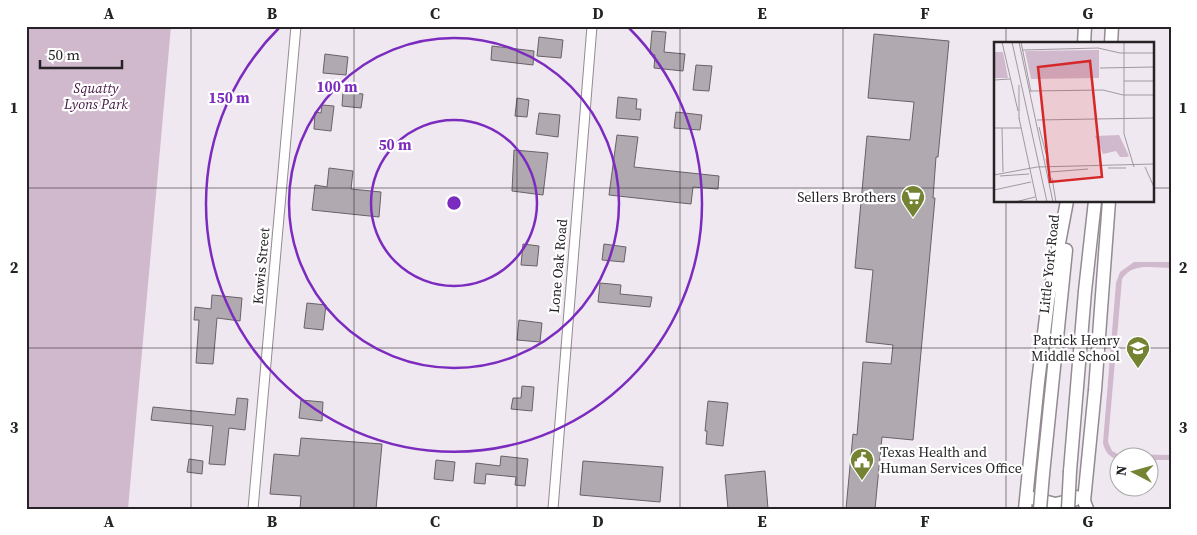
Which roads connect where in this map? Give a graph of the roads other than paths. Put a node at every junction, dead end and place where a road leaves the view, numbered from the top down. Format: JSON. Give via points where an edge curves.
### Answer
{"nodes":[{"id":1,"x":296,"y":26,"type":"edge"},
{"id":2,"x":592,"y":26,"type":"edge"},
{"id":3,"x":1085,"y":26,"type":"edge"},
{"id":4,"x":1112,"y":26,"type":"edge"},
{"id":5,"x":1084,"y":42,"type":"edge"},
{"id":6,"x":1111,"y":42,"type":"edge"},
{"id":7,"x":1067,"y":202,"type":"edge"},
{"id":8,"x":1071,"y":202,"type":"edge"},
{"id":9,"x":1095,"y":202,"type":"edge"},
{"id":10,"x":1108,"y":202,"type":"edge"},
{"id":11,"x":1085,"y":485,"type":"junction"},
{"id":12,"x":1026,"y":488,"type":"junction"},
{"id":13,"x":253,"y":509,"type":"edge"},
{"id":14,"x":553,"y":509,"type":"edge"},
{"id":15,"x":1025,"y":509,"type":"edge"},
{"id":16,"x":1040,"y":509,"type":"edge"},
{"id":17,"x":1068,"y":509,"type":"edge"},
{"id":18,"x":1087,"y":509,"type":"edge"}],
"edges":[{"from":1,"to":13,"type":"street","name":"Kowis Street"},
{"from":2,"to":14,"type":"street","name":"Lone Oak Road"},
{"from":3,"to":5,"type":"main road"},
{"from":4,"to":6,"type":"main road"},
{"from":7,"to":12,"type":"main road","via":[[1048,301]]},
{"from":8,"to":16,"type":"main road","name":"Little York Road","bridge":true},
{"from":9,"to":17,"type":"main road","bridge":true},
{"from":10,"to":11,"type":"main road"},
{"from":11,"to":12,"type":"main road","via":[[1074,500],[1055,504],[1032,499]]},
{"from":11,"to":18,"type":"main road"},
{"from":12,"to":15,"type":"main road"}]}
